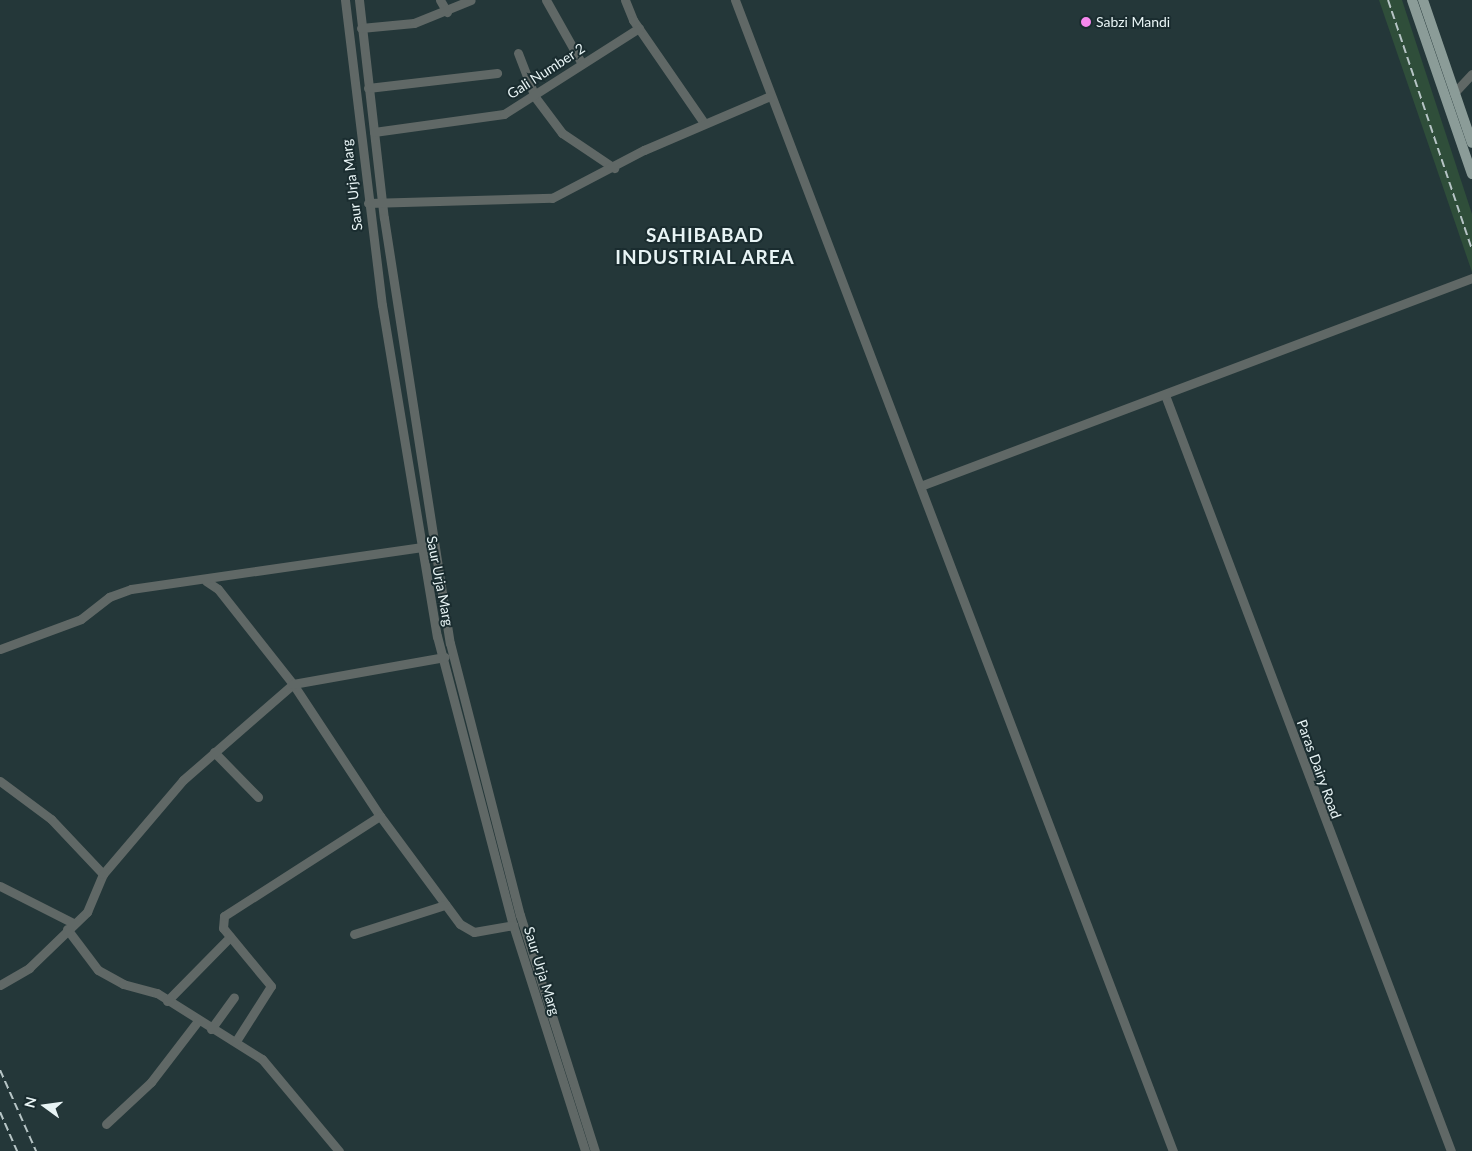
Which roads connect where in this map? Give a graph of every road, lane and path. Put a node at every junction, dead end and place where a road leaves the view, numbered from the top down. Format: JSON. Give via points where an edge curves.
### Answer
{"nodes":[{"id":1,"x":345,"y":0,"type":"edge"},
{"id":2,"x":359,"y":0,"type":"edge"},
{"id":3,"x":440,"y":0,"type":"edge"},
{"id":4,"x":471,"y":0,"type":"edge"},
{"id":5,"x":546,"y":0,"type":"edge"},
{"id":6,"x":626,"y":0,"type":"edge"},
{"id":7,"x":735,"y":0,"type":"edge"},
{"id":8,"x":1412,"y":0,"type":"edge"},
{"id":9,"x":1423,"y":0,"type":"edge"},
{"id":10,"x":446,"y":12,"type":"junction"},
{"id":11,"x":361,"y":28,"type":"junction"},
{"id":12,"x":639,"y":28,"type":"junction"},
{"id":13,"x":518,"y":53,"type":"dead end"},
{"id":14,"x":582,"y":64,"type":"junction"},
{"id":15,"x":497,"y":73,"type":"dead end"},
{"id":16,"x":1472,"y":74,"type":"edge"},
{"id":17,"x":368,"y":88,"type":"junction"},
{"id":18,"x":1454,"y":94,"type":"junction"},
{"id":19,"x":770,"y":96,"type":"junction"},
{"id":20,"x":535,"y":97,"type":"junction"},
{"id":21,"x":704,"y":123,"type":"junction"},
{"id":22,"x":374,"y":132,"type":"junction"},
{"id":23,"x":1472,"y":143,"type":"edge"},
{"id":24,"x":614,"y":168,"type":"junction"},
{"id":25,"x":1472,"y":174,"type":"edge"},
{"id":26,"x":368,"y":203,"type":"junction"},
{"id":27,"x":383,"y":203,"type":"junction"},
{"id":28,"x":1472,"y":278,"type":"edge"},
{"id":29,"x":1165,"y":395,"type":"junction"},
{"id":30,"x":923,"y":485,"type":"junction"},
{"id":31,"x":433,"y":546,"type":"junction"},
{"id":32,"x":419,"y":548,"type":"junction"},
{"id":33,"x":206,"y":581,"type":"junction"},
{"id":34,"x":0,"y":649,"type":"edge"},
{"id":35,"x":453,"y":656,"type":"junction"},
{"id":36,"x":441,"y":657,"type":"junction"},
{"id":37,"x":293,"y":684,"type":"junction"},
{"id":38,"x":214,"y":752,"type":"junction"},
{"id":39,"x":0,"y":781,"type":"edge"},
{"id":40,"x":258,"y":797,"type":"dead end"},
{"id":41,"x":380,"y":816,"type":"junction"},
{"id":42,"x":103,"y":874,"type":"junction"},
{"id":43,"x":0,"y":886,"type":"edge"},
{"id":44,"x":445,"y":904,"type":"junction"},
{"id":45,"x":513,"y":925,"type":"junction"},
{"id":46,"x":70,"y":926,"type":"junction"},
{"id":47,"x":354,"y":934,"type":"dead end"},
{"id":48,"x":230,"y":936,"type":"junction"},
{"id":49,"x":0,"y":985,"type":"edge"},
{"id":50,"x":234,"y":997,"type":"dead end"},
{"id":51,"x":167,"y":1000,"type":"junction"},
{"id":52,"x":197,"y":1022,"type":"junction"},
{"id":53,"x":211,"y":1029,"type":"junction"},
{"id":54,"x":236,"y":1041,"type":"junction"},
{"id":55,"x":106,"y":1124,"type":"dead end"},
{"id":56,"x":339,"y":1151,"type":"edge"},
{"id":57,"x":585,"y":1151,"type":"edge"},
{"id":58,"x":595,"y":1151,"type":"edge"},
{"id":59,"x":1174,"y":1151,"type":"edge"},
{"id":60,"x":1451,"y":1151,"type":"edge"}],
"edges":[{"from":1,"to":26,"type":"street","name":"Saur Urja Marg"},
{"from":2,"to":11,"type":"street","name":"Saur Urja Marg"},
{"from":3,"to":10,"type":"street"},
{"from":4,"to":10,"type":"street"},
{"from":5,"to":14,"type":"street"},
{"from":6,"to":12,"type":"street"},
{"from":7,"to":19,"type":"street"},
{"from":8,"to":25,"type":"main road"},
{"from":9,"to":18,"type":"main road"},
{"from":10,"to":11,"type":"street","via":[[414,23]]},
{"from":11,"to":17,"type":"street","name":"Saur Urja Marg"},
{"from":12,"to":14,"type":"street","name":"Gali Number 2"},
{"from":12,"to":21,"type":"street"},
{"from":13,"to":20,"type":"street"},
{"from":14,"to":20,"type":"street","name":"Gali Number 2"},
{"from":15,"to":17,"type":"street"},
{"from":16,"to":18,"type":"street"},
{"from":17,"to":22,"type":"street","name":"Saur Urja Marg"},
{"from":18,"to":23,"type":"main road"},
{"from":19,"to":21,"type":"street"},
{"from":19,"to":30,"type":"street"},
{"from":20,"to":22,"type":"street","name":"Gali Number 2","via":[[494,118]]},
{"from":20,"to":24,"type":"street","via":[[562,133]]},
{"from":21,"to":24,"type":"street"},
{"from":22,"to":27,"type":"street","name":"Saur Urja Marg"},
{"from":24,"to":27,"type":"street","via":[[552,198]]},
{"from":26,"to":27,"type":"street"},
{"from":26,"to":32,"type":"street","name":"Saur Urja Marg"},
{"from":27,"to":31,"type":"street","name":"Saur Urja Marg"},
{"from":28,"to":29,"type":"street"},
{"from":29,"to":30,"type":"street"},
{"from":29,"to":60,"type":"street","name":"Paras Dairy Road"},
{"from":30,"to":59,"type":"street"},
{"from":31,"to":32,"type":"street"},
{"from":31,"to":35,"type":"street","name":"Saur Urja Marg"},
{"from":32,"to":33,"type":"street"},
{"from":32,"to":36,"type":"street","name":"Saur Urja Marg"},
{"from":33,"to":34,"type":"street","via":[[120,592],[81,619]]},
{"from":33,"to":37,"type":"street","via":[[218,589]]},
{"from":35,"to":36,"type":"street"},
{"from":35,"to":58,"type":"street","name":"Saur Urja Marg","via":[[520,915]]},
{"from":36,"to":37,"type":"street"},
{"from":36,"to":45,"type":"street","name":"Saur Urja Marg"},
{"from":37,"to":38,"type":"street"},
{"from":37,"to":41,"type":"street"},
{"from":38,"to":40,"type":"street"},
{"from":38,"to":42,"type":"street","via":[[159,804]]},
{"from":39,"to":42,"type":"street","via":[[51,819]]},
{"from":41,"to":44,"type":"street"},
{"from":41,"to":48,"type":"street","via":[[224,916],[222,924]]},
{"from":42,"to":46,"type":"street","via":[[91,906]]},
{"from":43,"to":46,"type":"street"},
{"from":44,"to":45,"type":"street","via":[[460,924],[474,932]]},
{"from":44,"to":47,"type":"street"},
{"from":45,"to":57,"type":"street","name":"Saur Urja Marg"},
{"from":46,"to":49,"type":"street","via":[[29,968]]},
{"from":46,"to":51,"type":"street","via":[[98,970]]},
{"from":48,"to":51,"type":"street"},
{"from":48,"to":54,"type":"street","via":[[271,986]]},
{"from":50,"to":53,"type":"street"},
{"from":51,"to":52,"type":"street"},
{"from":52,"to":53,"type":"street"},
{"from":52,"to":55,"type":"street","via":[[151,1082]]},
{"from":53,"to":54,"type":"street"},
{"from":54,"to":56,"type":"street","via":[[276,1071]]}]}
